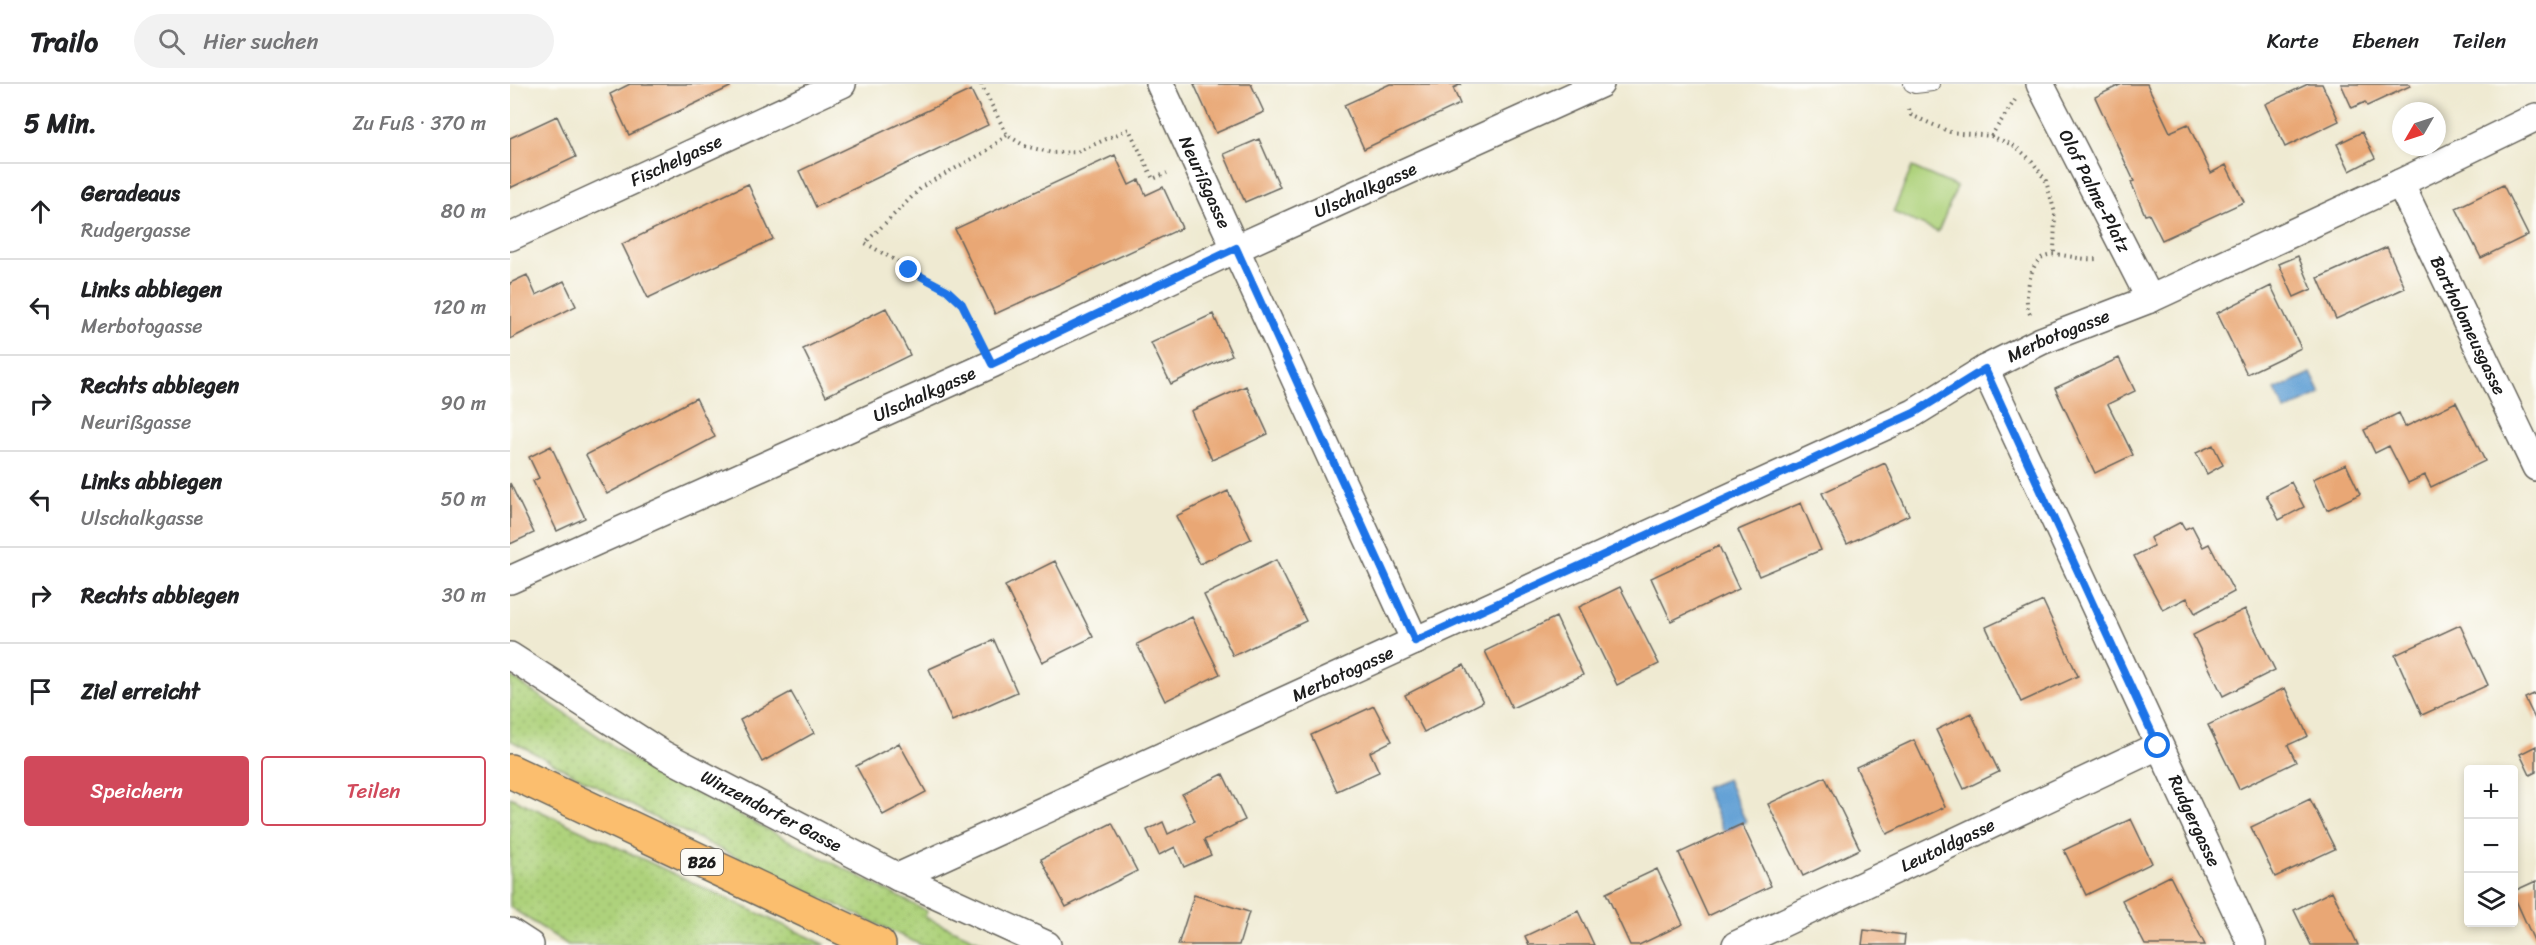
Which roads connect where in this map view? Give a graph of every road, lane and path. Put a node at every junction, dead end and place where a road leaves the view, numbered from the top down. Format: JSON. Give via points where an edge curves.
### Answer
{"nodes":[{"id":1,"x":842,"y":84,"type":"edge"},
{"id":2,"x":981,"y":84,"type":"edge"},
{"id":3,"x":1160,"y":84,"type":"edge"},
{"id":4,"x":1600,"y":84,"type":"edge"},
{"id":5,"x":1911,"y":84,"type":"edge"},
{"id":6,"x":1932,"y":84,"type":"edge"},
{"id":7,"x":2030,"y":88,"type":"edge"},
{"id":8,"x":1907,"y":105,"type":"dead end"},
{"id":9,"x":2536,"y":117,"type":"edge"},
{"id":10,"x":1007,"y":135,"type":"junction"},
{"id":11,"x":1991,"y":136,"type":"junction"},
{"id":12,"x":1195,"y":160,"type":"junction"},
{"id":13,"x":2400,"y":183,"type":"junction"},
{"id":14,"x":510,"y":237,"type":"edge"},
{"id":15,"x":1236,"y":248,"type":"junction"},
{"id":16,"x":2054,"y":253,"type":"junction"},
{"id":17,"x":2127,"y":255,"type":"junction"},
{"id":18,"x":2150,"y":299,"type":"junction"},
{"id":19,"x":2041,"y":341,"type":"junction"},
{"id":20,"x":992,"y":364,"type":"junction"},
{"id":21,"x":1985,"y":369,"type":"junction"},
{"id":22,"x":2536,"y":467,"type":"edge"},
{"id":23,"x":510,"y":580,"type":"edge"},
{"id":24,"x":1415,"y":641,"type":"junction"},
{"id":25,"x":510,"y":656,"type":"edge"},
{"id":26,"x":2158,"y":746,"type":"junction"},
{"id":27,"x":510,"y":771,"type":"edge"},
{"id":28,"x":898,"y":877,"type":"junction"},
{"id":29,"x":510,"y":932,"type":"edge"},
{"id":30,"x":530,"y":945,"type":"edge"},
{"id":31,"x":879,"y":945,"type":"edge"},
{"id":32,"x":1047,"y":945,"type":"edge"},
{"id":33,"x":1736,"y":945,"type":"edge"},
{"id":34,"x":2252,"y":945,"type":"edge"}],
"edges":[{"from":1,"to":14,"type":"street","name":"Fischelgasse"},
{"from":2,"to":10,"type":"path"},
{"from":3,"to":12,"type":"street","name":"Neurißgasse"},
{"from":4,"to":15,"type":"street","name":"Ulschalkgasse"},
{"from":5,"to":6,"type":"lane"},
{"from":7,"to":11,"type":"path"},
{"from":7,"to":17,"type":"street","name":"Olof Palme-Platz"},
{"from":8,"to":11,"type":"path","via":[[1911,115],[1950,132]]},
{"from":9,"to":13,"type":"street","name":"Merbotogasse"},
{"from":10,"to":12,"type":"path","via":[[1025,146],[1052,153],[1077,152],[1129,129],[1153,179]]},
{"from":10,"to":20,"type":"path","via":[[985,152],[923,186],[865,243],[947,290],[962,304]]},
{"from":11,"to":16,"type":"path","via":[[2015,146],[2046,181],[2055,213]]},
{"from":12,"to":15,"type":"street","name":"Neurißgasse"},
{"from":13,"to":18,"type":"street","name":"Merbotogasse"},
{"from":13,"to":22,"type":"street","name":"Bartholomeusgasse"},
{"from":15,"to":20,"type":"street","name":"Ulschalkgasse"},
{"from":15,"to":24,"type":"street","name":"Neurißgasse"},
{"from":16,"to":17,"type":"path","via":[[2089,260]]},
{"from":16,"to":19,"type":"path","via":[[2042,256],[2032,270],[2025,303]]},
{"from":17,"to":18,"type":"street","name":"Olof Palme-Platz"},
{"from":18,"to":19,"type":"street","name":"Merbotogasse"},
{"from":19,"to":21,"type":"street","name":"Merbotogasse"},
{"from":20,"to":23,"type":"street","name":"Ulschalkgasse"},
{"from":21,"to":24,"type":"street","name":"Merbotogasse","via":[[1914,413]]},
{"from":21,"to":26,"type":"street","name":"Rudgergasse"},
{"from":24,"to":28,"type":"street","name":"Merbotogasse"},
{"from":25,"to":28,"type":"street","name":"Winzendorfer Gasse","via":[[664,755]]},
{"from":26,"to":33,"type":"street","name":"Leutoldgasse"},
{"from":26,"to":34,"type":"street","name":"Rudgergasse"},
{"from":27,"to":31,"type":"main road","number":"B26"},
{"from":28,"to":32,"type":"street","name":"Winzendorfer Gasse"},
{"from":29,"to":30,"type":"street"}]}
